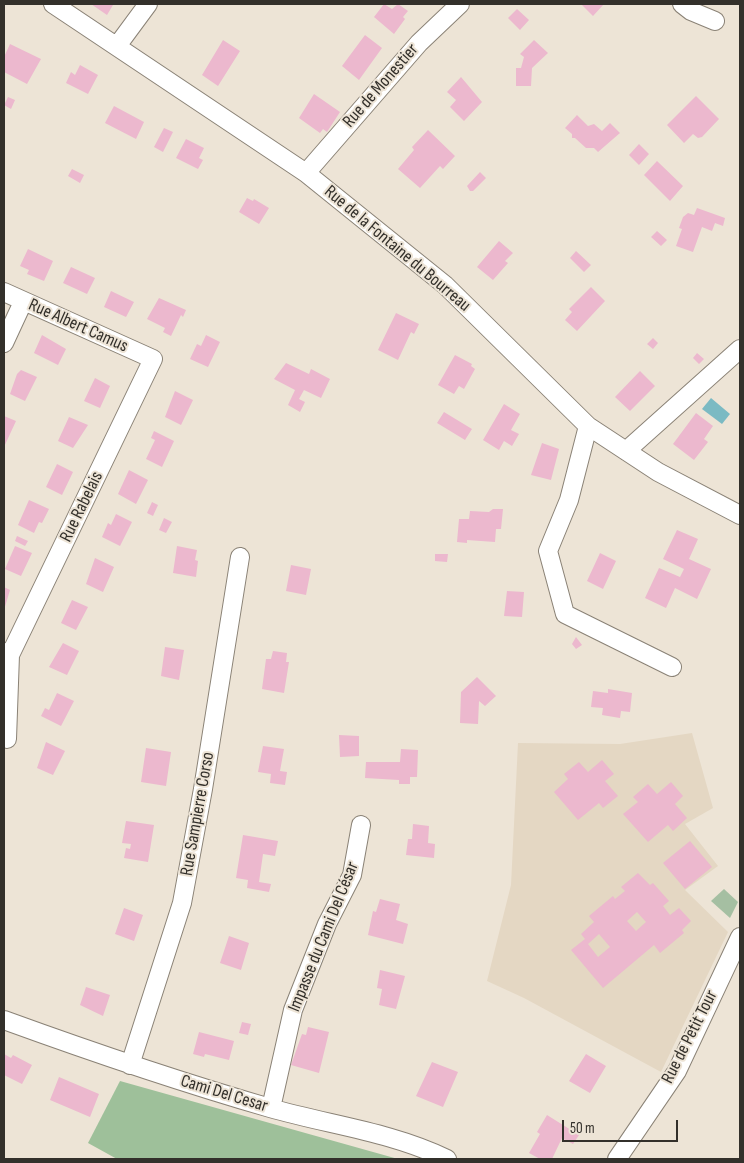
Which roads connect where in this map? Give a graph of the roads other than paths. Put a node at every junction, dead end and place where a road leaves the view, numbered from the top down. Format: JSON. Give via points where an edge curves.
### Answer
{"nodes":[{"id":1,"x":53,"y":4,"type":"edge"},
{"id":2,"x":148,"y":4,"type":"edge"},
{"id":3,"x":460,"y":4,"type":"edge"},
{"id":4,"x":682,"y":4,"type":"edge"},
{"id":5,"x":715,"y":21,"type":"dead end"},
{"id":6,"x":117,"y":46,"type":"junction"},
{"id":7,"x":306,"y":173,"type":"junction"},
{"id":8,"x":4,"y":292,"type":"edge"},
{"id":9,"x":23,"y":302,"type":"junction"},
{"id":10,"x":4,"y":343,"type":"edge"},
{"id":11,"x":740,"y":349,"type":"edge"},
{"id":12,"x":153,"y":359,"type":"joint"},
{"id":13,"x":588,"y":426,"type":"junction"},
{"id":14,"x":626,"y":451,"type":"junction"},
{"id":15,"x":740,"y":515,"type":"edge"},
{"id":16,"x":240,"y":556,"type":"dead end"},
{"id":17,"x":7,"y":654,"type":"edge"},
{"id":18,"x":672,"y":667,"type":"dead end"},
{"id":19,"x":7,"y":739,"type":"dead end"},
{"id":20,"x":361,"y":825,"type":"dead end"},
{"id":21,"x":740,"y":937,"type":"edge"},
{"id":22,"x":4,"y":1020,"type":"edge"},
{"id":23,"x":130,"y":1065,"type":"junction"},
{"id":24,"x":271,"y":1108,"type":"junction"},
{"id":25,"x":447,"y":1159,"type":"edge"},
{"id":26,"x":617,"y":1159,"type":"edge"}],
"edges":[{"from":1,"to":6,"type":"street","name":"Rue de la Fontaine du Bourreau"},
{"from":2,"to":6,"type":"street"},
{"from":3,"to":7,"type":"street","name":"Rue de Monestier","via":[[419,43]]},
{"from":4,"to":5,"type":"street"},
{"from":6,"to":7,"type":"street","name":"Rue de la Fontaine du Bourreau"},
{"from":7,"to":13,"type":"street","name":"Rue de la Fontaine du Bourreau","via":[[444,285]]},
{"from":8,"to":9,"type":"street","name":"Rue Albert Camus"},
{"from":9,"to":10,"type":"street"},
{"from":9,"to":12,"type":"street","name":"Rue Albert Camus"},
{"from":11,"to":14,"type":"street"},
{"from":12,"to":17,"type":"street","name":"Rue Rabelais"},
{"from":13,"to":14,"type":"street","name":"Rue de la Fontaine du Bourreau"},
{"from":13,"to":18,"type":"street","via":[[569,500],[548,551],[565,614]]},
{"from":14,"to":15,"type":"street","name":"Rue de la Fontaine du Bourreau","via":[[658,472]]},
{"from":16,"to":23,"type":"street","name":"Rue Sampierre Corso","via":[[182,903]]},
{"from":17,"to":19,"type":"street","name":"Rue Rabelais"},
{"from":20,"to":24,"type":"street","name":"Impasse du Cami Del César","via":[[352,874],[327,924],[293,1010]]},
{"from":21,"to":26,"type":"street","name":"Rue de Petit Tour","via":[[677,1070]]},
{"from":22,"to":23,"type":"street","name":"Cami Del Cesar"},
{"from":23,"to":24,"type":"street","name":"Cami Del Cesar"},
{"from":24,"to":25,"type":"street","name":"Cami Del Cesar","via":[[420,1146]]}]}
